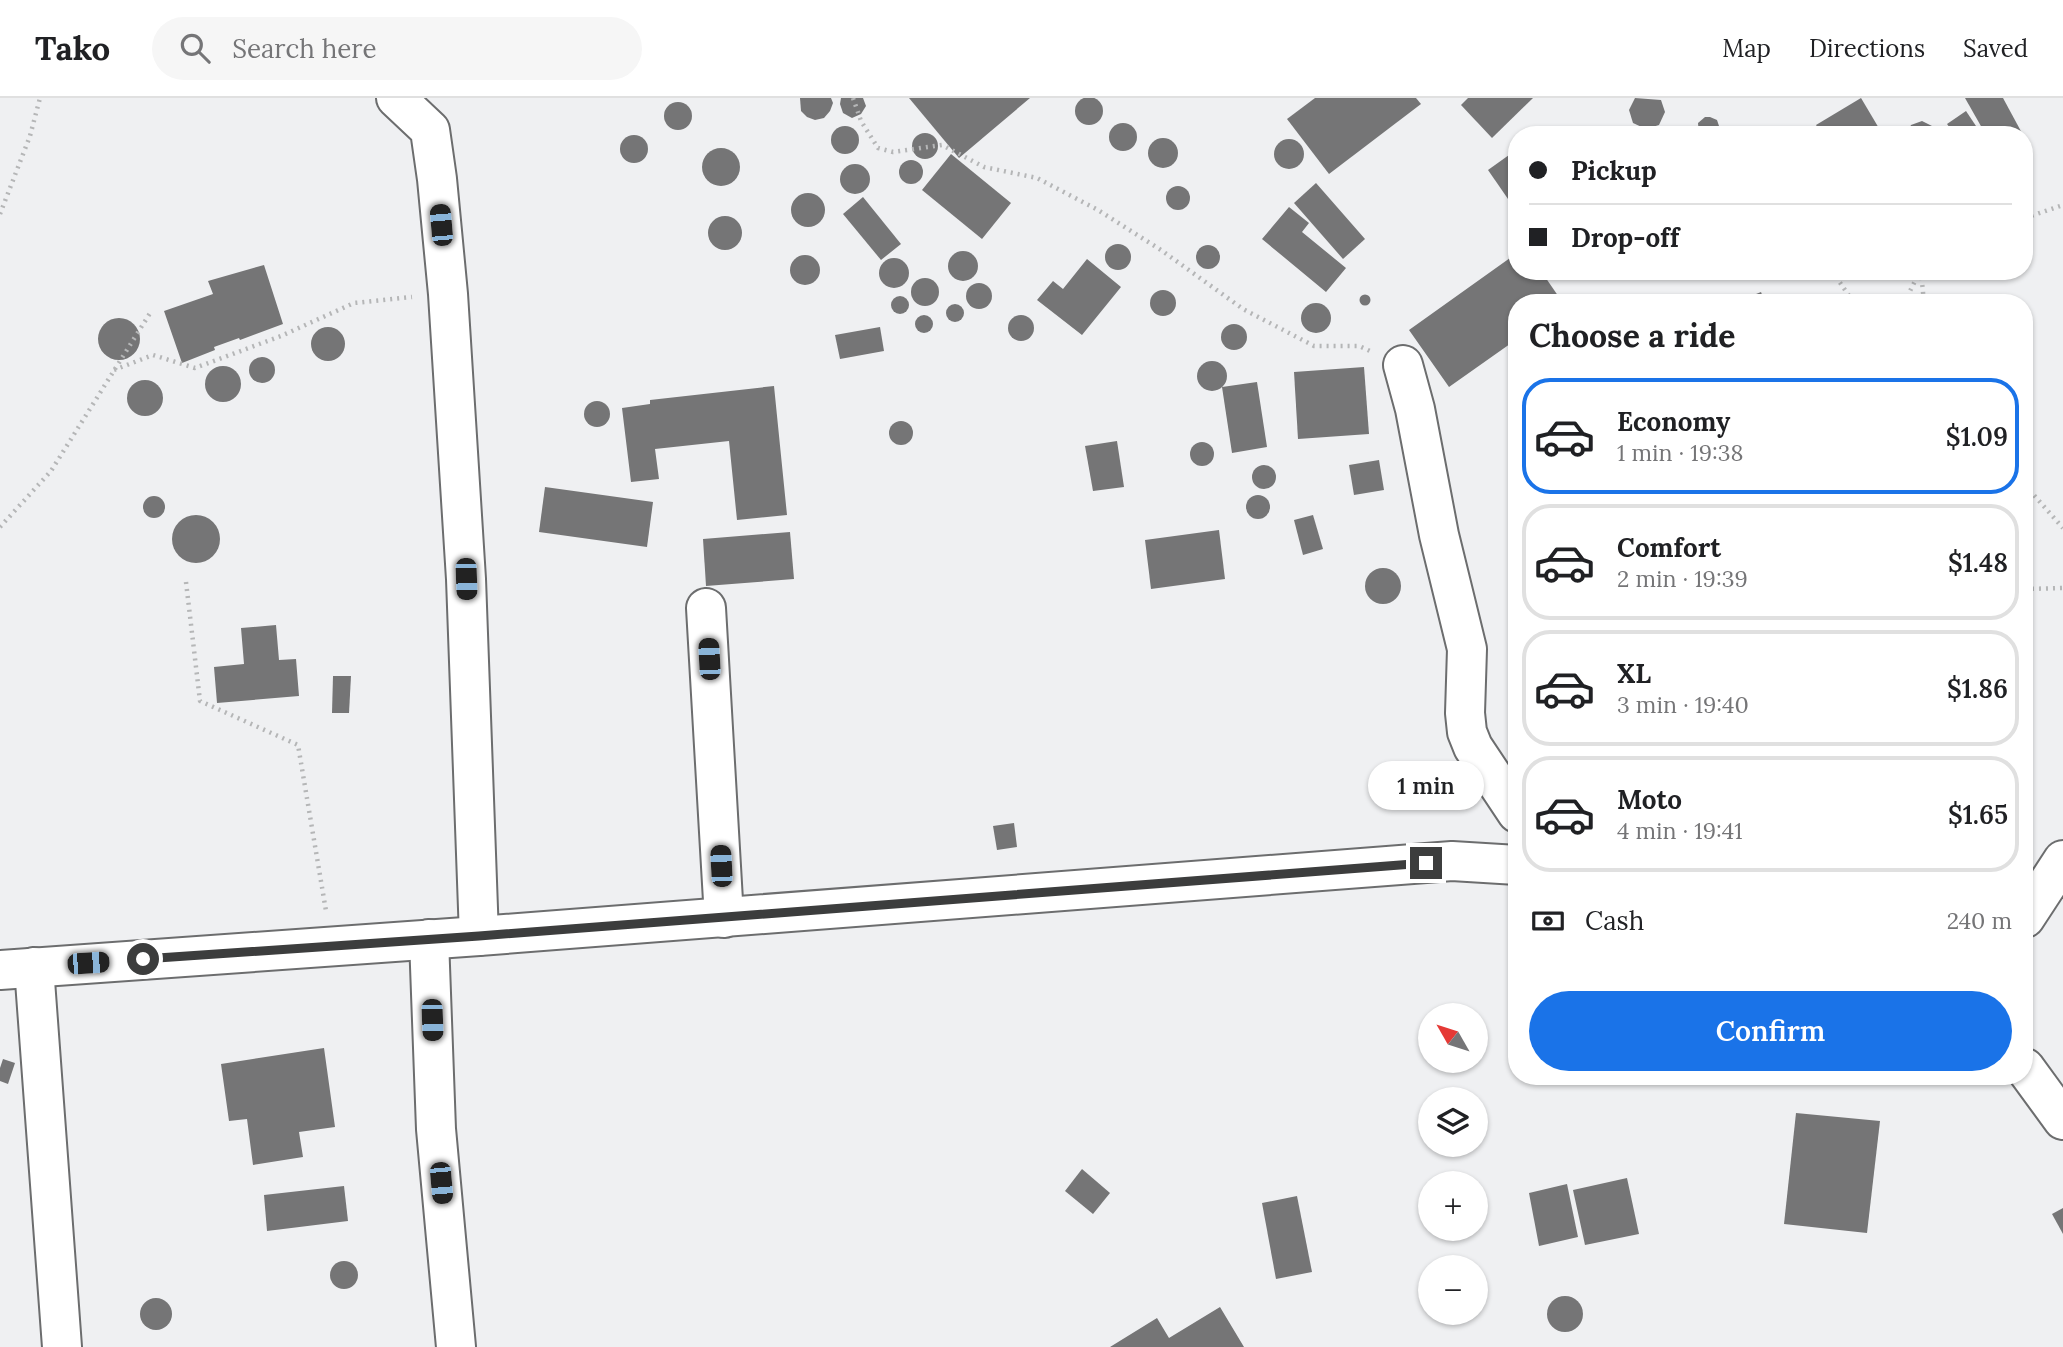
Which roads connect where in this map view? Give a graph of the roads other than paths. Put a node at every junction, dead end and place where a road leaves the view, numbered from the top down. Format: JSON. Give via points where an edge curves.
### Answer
{"nodes":[{"id":1,"x":396,"y":98,"type":"edge"},
{"id":2,"x":434,"y":114,"type":"edge"},
{"id":3,"x":1403,"y":365,"type":"road end"},
{"id":4,"x":706,"y":608,"type":"dead end"},
{"id":5,"x":1508,"y":800,"type":"edge"},
{"id":6,"x":2063,"y":860,"type":"edge"},
{"id":7,"x":1508,"y":864,"type":"edge"},
{"id":8,"x":2033,"y":906,"type":"edge"},
{"id":9,"x":724,"y":918,"type":"junction"},
{"id":10,"x":479,"y":936,"type":"junction"},
{"id":11,"x":429,"y":939,"type":"junction"},
{"id":12,"x":17,"y":968,"type":"edge"},
{"id":13,"x":2033,"y":1079,"type":"edge"},
{"id":14,"x":2063,"y":1120,"type":"edge"},
{"id":15,"x":62,"y":1347,"type":"edge"},
{"id":16,"x":456,"y":1347,"type":"edge"}],
"edges":[{"from":1,"to":2,"type":"street"},
{"from":2,"to":10,"type":"street","via":[[466,579]]},
{"from":3,"to":5,"type":"street","via":[[1467,649],[1467,732]]},
{"from":4,"to":9,"type":"street"},
{"from":6,"to":8,"type":"street"},
{"from":7,"to":9,"type":"street","via":[[1452,861]]},
{"from":9,"to":10,"type":"street"},
{"from":10,"to":11,"type":"street"},
{"from":11,"to":12,"type":"street"},
{"from":11,"to":16,"type":"street","via":[[436,1129]]},
{"from":12,"to":15,"type":"street"},
{"from":13,"to":14,"type":"street"}]}
